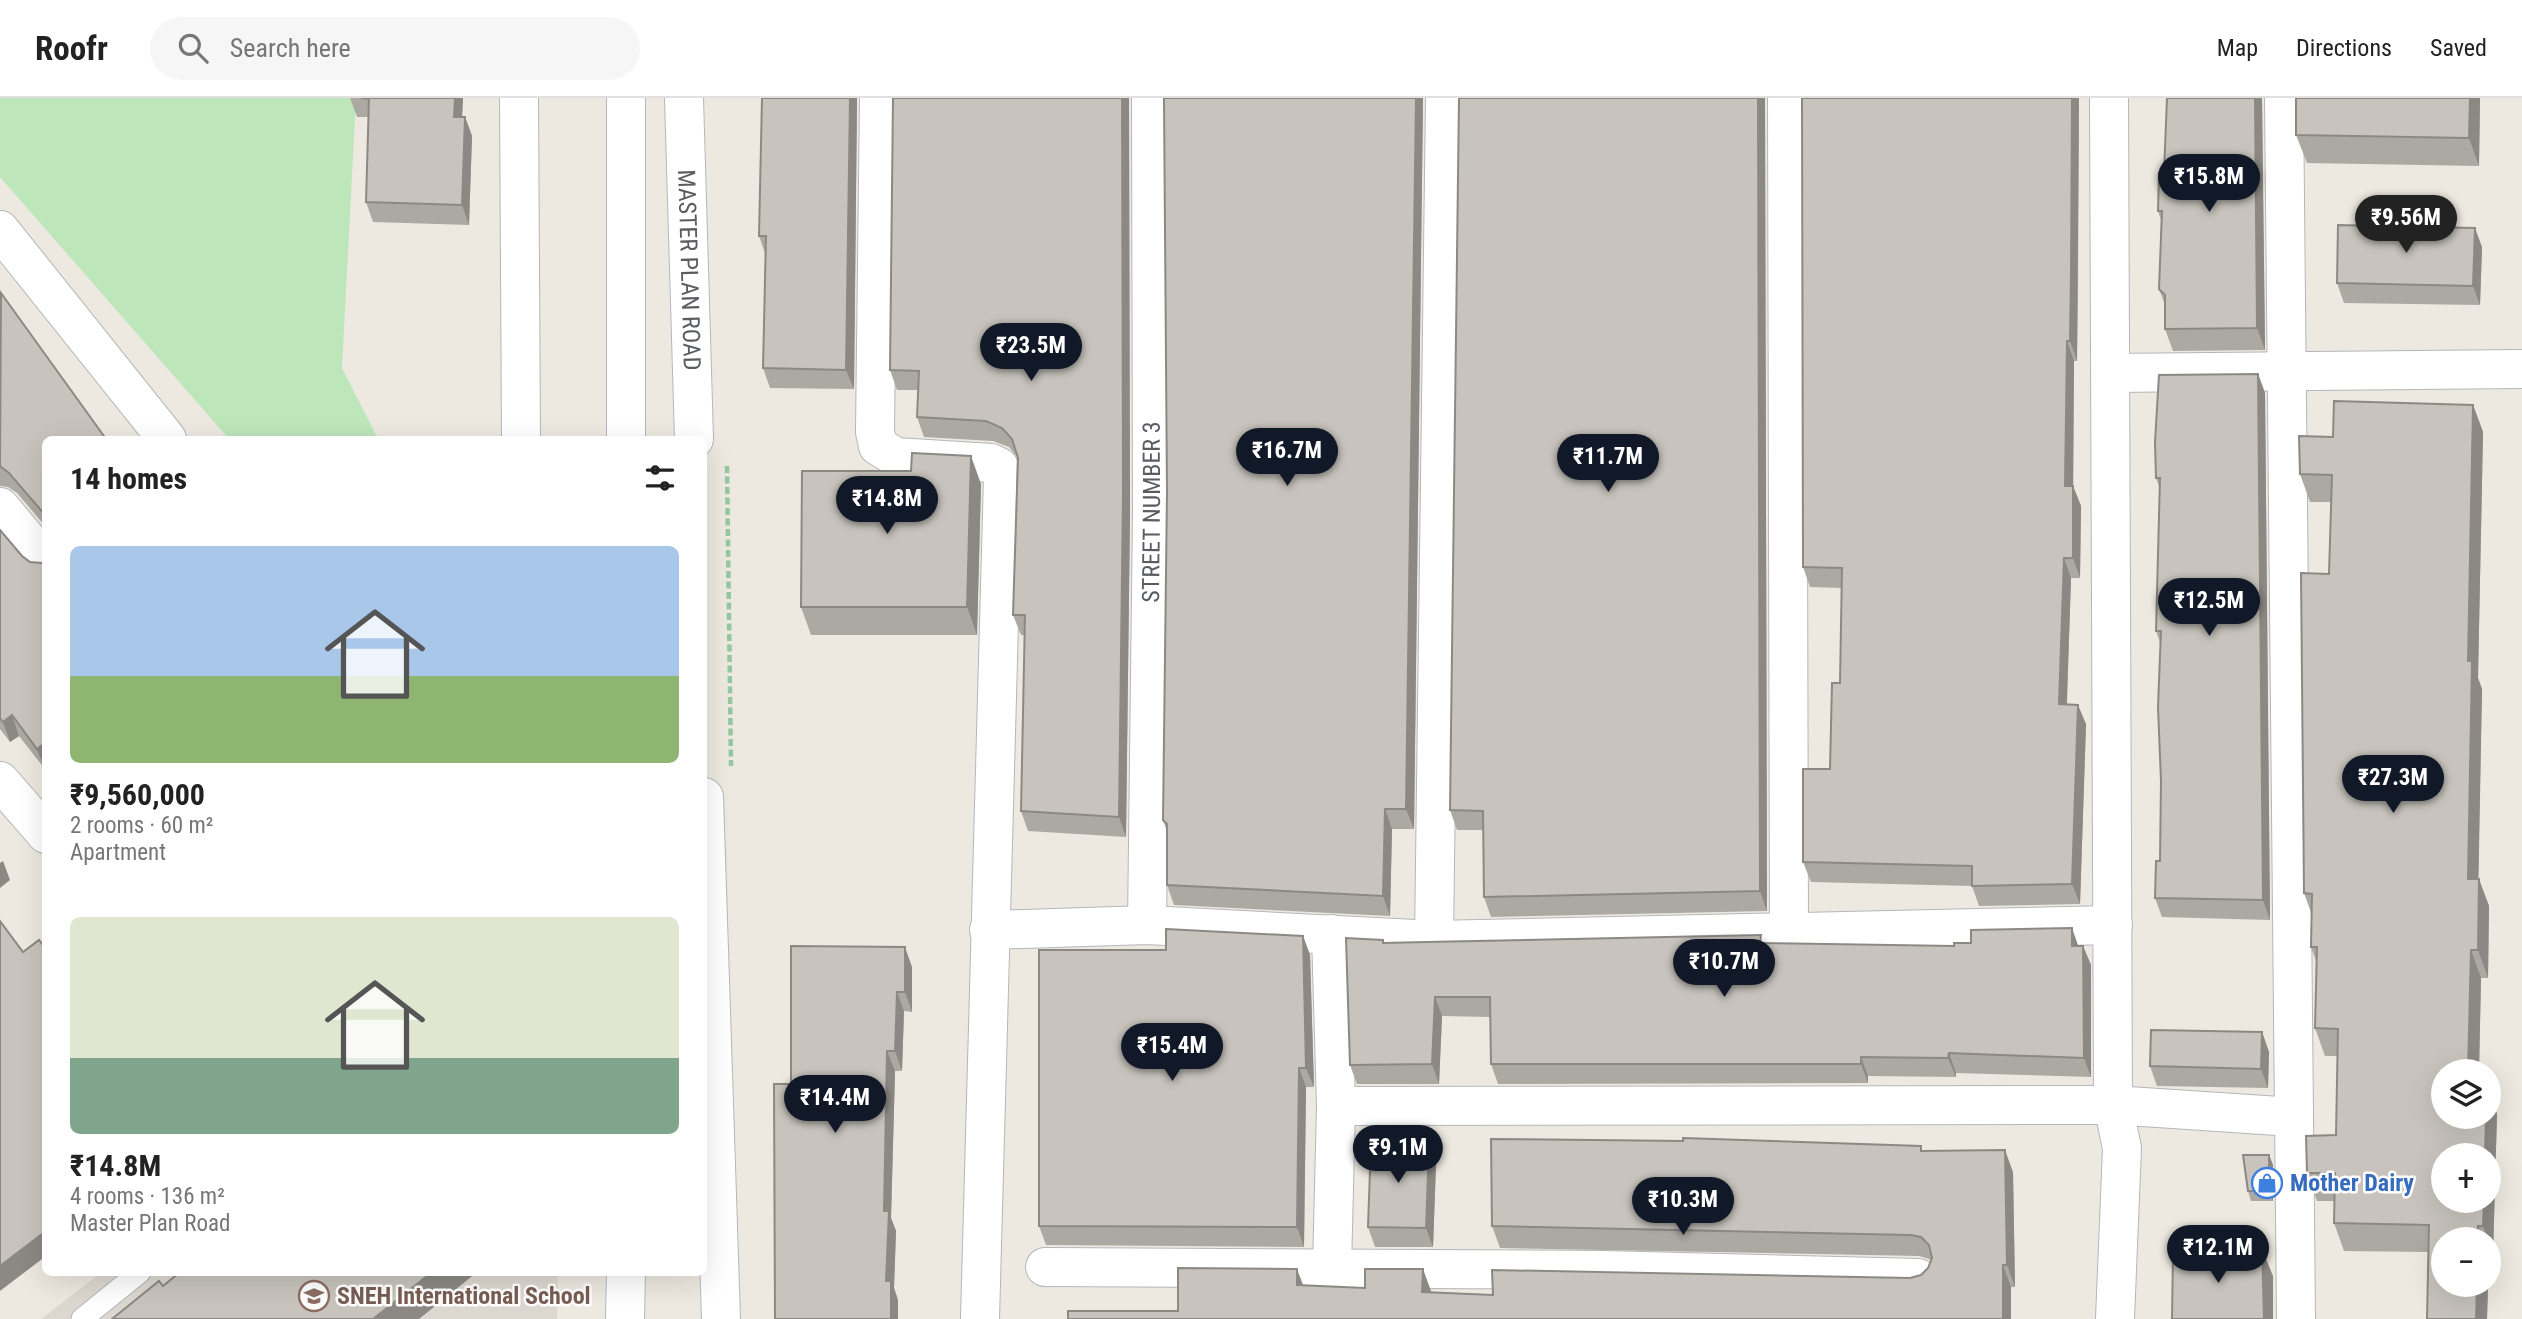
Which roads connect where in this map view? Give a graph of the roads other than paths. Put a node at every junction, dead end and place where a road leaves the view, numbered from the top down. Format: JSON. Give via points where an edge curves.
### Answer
{"nodes":[{"id":1,"x":519,"y":98,"type":"edge"},
{"id":2,"x":626,"y":98,"type":"edge"},
{"id":3,"x":684,"y":98,"type":"edge"},
{"id":4,"x":879,"y":98,"type":"edge"},
{"id":5,"x":1151,"y":98,"type":"edge"},
{"id":6,"x":1445,"y":98,"type":"edge"},
{"id":7,"x":1787,"y":98,"type":"edge"},
{"id":8,"x":2109,"y":98,"type":"edge"},
{"id":9,"x":2284,"y":98,"type":"edge"},
{"id":10,"x":0,"y":230,"type":"edge"},
{"id":11,"x":2287,"y":369,"type":"junction"},
{"id":12,"x":2522,"y":369,"type":"edge"},
{"id":13,"x":2110,"y":373,"type":"junction"},
{"id":14,"x":165,"y":436,"type":"edge"},
{"id":15,"x":521,"y":436,"type":"edge"},
{"id":16,"x":626,"y":436,"type":"edge"},
{"id":17,"x":694,"y":436,"type":"edge"},
{"id":18,"x":0,"y":507,"type":"edge"},
{"id":19,"x":42,"y":557,"type":"edge"},
{"id":20,"x":0,"y":781,"type":"edge"},
{"id":21,"x":718,"y":788,"type":"edge"},
{"id":22,"x":42,"y":829,"type":"edge"},
{"id":23,"x":1147,"y":925,"type":"junction"},
{"id":24,"x":2113,"y":925,"type":"junction"},
{"id":25,"x":989,"y":930,"type":"junction"},
{"id":26,"x":1789,"y":933,"type":"junction"},
{"id":27,"x":1331,"y":934,"type":"junction"},
{"id":28,"x":1434,"y":940,"type":"junction"},
{"id":29,"x":2113,"y":1105,"type":"junction"},
{"id":30,"x":1336,"y":1106,"type":"junction"},
{"id":31,"x":2294,"y":1117,"type":"junction"},
{"id":32,"x":1045,"y":1267,"type":"dead end"},
{"id":33,"x":1332,"y":1268,"type":"junction"},
{"id":34,"x":134,"y":1276,"type":"edge"},
{"id":35,"x":626,"y":1276,"type":"edge"},
{"id":36,"x":1917,"y":1278,"type":"edge"},
{"id":37,"x":82,"y":1319,"type":"edge"},
{"id":38,"x":625,"y":1319,"type":"edge"},
{"id":39,"x":721,"y":1319,"type":"edge"},
{"id":40,"x":980,"y":1319,"type":"edge"},
{"id":41,"x":2115,"y":1319,"type":"edge"},
{"id":42,"x":2296,"y":1319,"type":"edge"}],
"edges":[{"from":1,"to":15,"type":"street"},
{"from":2,"to":16,"type":"street"},
{"from":3,"to":17,"type":"street","name":"MASTER PLAN ROAD"},
{"from":4,"to":25,"type":"street","via":[[878,446],[897,457],[991,463],[1003,477]]},
{"from":5,"to":23,"type":"street","name":"STREET NUMBER 3"},
{"from":6,"to":28,"type":"street"},
{"from":7,"to":26,"type":"street"},
{"from":8,"to":13,"type":"street"},
{"from":9,"to":11,"type":"street"},
{"from":10,"to":14,"type":"street"},
{"from":11,"to":12,"type":"street"},
{"from":11,"to":13,"type":"street"},
{"from":11,"to":31,"type":"street"},
{"from":13,"to":24,"type":"street"},
{"from":18,"to":19,"type":"street"},
{"from":20,"to":22,"type":"street"},
{"from":21,"to":39,"type":"street"},
{"from":23,"to":25,"type":"street"},
{"from":23,"to":27,"type":"street"},
{"from":24,"to":26,"type":"street"},
{"from":24,"to":29,"type":"street"},
{"from":25,"to":40,"type":"street"},
{"from":26,"to":28,"type":"street"},
{"from":27,"to":28,"type":"street"},
{"from":27,"to":30,"type":"street"},
{"from":29,"to":30,"type":"street"},
{"from":29,"to":31,"type":"street"},
{"from":29,"to":41,"type":"street","via":[[2122,1148]]},
{"from":30,"to":33,"type":"street"},
{"from":31,"to":42,"type":"street"},
{"from":32,"to":33,"type":"street"},
{"from":33,"to":36,"type":"street"},
{"from":34,"to":37,"type":"lane"},
{"from":35,"to":38,"type":"street"}]}
